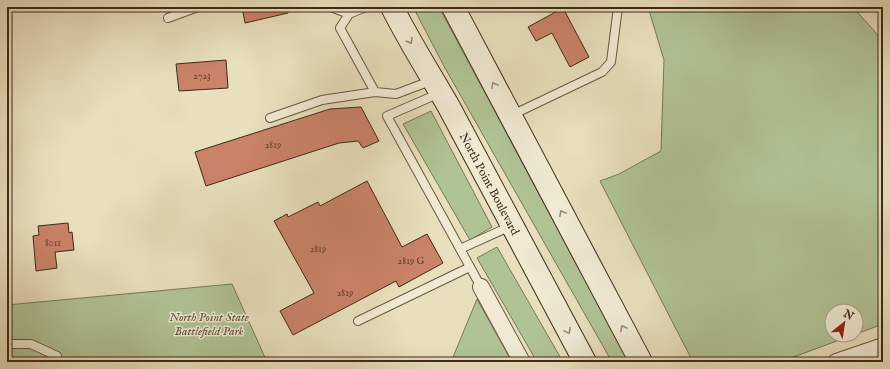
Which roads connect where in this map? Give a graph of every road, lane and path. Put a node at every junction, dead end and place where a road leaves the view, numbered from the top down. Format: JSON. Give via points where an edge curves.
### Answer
{"nodes":[{"id":1,"x":198,"y":7,"type":"edge"},
{"id":2,"x":331,"y":7,"type":"edge"},
{"id":3,"x":366,"y":7,"type":"edge"},
{"id":4,"x":392,"y":7,"type":"edge"},
{"id":5,"x":453,"y":7,"type":"edge"},
{"id":6,"x":618,"y":7,"type":"edge"},
{"id":7,"x":349,"y":14,"type":"junction"},
{"id":8,"x":168,"y":18,"type":"dead end"},
{"id":9,"x":436,"y":86,"type":"junction"},
{"id":10,"x":375,"y":92,"type":"junction"},
{"id":11,"x":511,"y":116,"type":"junction"},
{"id":12,"x":270,"y":118,"type":"dead end"},
{"id":13,"x":512,"y":226,"type":"junction"},
{"id":14,"x":460,"y":249,"type":"junction"},
{"id":15,"x":470,"y":267,"type":"junction"},
{"id":16,"x":481,"y":287,"type":"joint"},
{"id":17,"x":358,"y":321,"type":"dead end"},
{"id":18,"x":7,"y":344,"type":"edge"},
{"id":19,"x":883,"y":346,"type":"edge"},
{"id":20,"x":60,"y":362,"type":"edge"},
{"id":21,"x":522,"y":362,"type":"edge"},
{"id":22,"x":584,"y":362,"type":"edge"},
{"id":23,"x":641,"y":362,"type":"edge"},
{"id":24,"x":836,"y":362,"type":"edge"}],
"edges":[{"from":1,"to":8,"type":"lane"},
{"from":2,"to":7,"type":"lane"},
{"from":3,"to":7,"type":"lane"},
{"from":4,"to":9,"type":"main road","name":"North Point Boulevard","one_way":true},
{"from":11,"to":5,"type":"main road","one_way":true},
{"from":6,"to":11,"type":"lane","via":[[611,62],[602,72]]},
{"from":7,"to":10,"type":"lane","via":[[340,28]]},
{"from":9,"to":10,"type":"lane","via":[[396,94]]},
{"from":9,"to":13,"type":"main road","name":"North Point Boulevard"},
{"from":9,"to":14,"type":"lane","via":[[387,116]]},
{"from":10,"to":12,"type":"lane","via":[[322,100]]},
{"from":23,"to":11,"type":"main road","one_way":true},
{"from":13,"to":14,"type":"lane"},
{"from":13,"to":22,"type":"main road","name":"North Point Boulevard","one_way":true},
{"from":14,"to":15,"type":"lane"},
{"from":15,"to":16,"type":"lane"},
{"from":15,"to":17,"type":"lane"},
{"from":16,"to":21,"type":"street"},
{"from":18,"to":20,"type":"lane","via":[[31,344],[57,356]]},
{"from":19,"to":24,"type":"street"}]}
